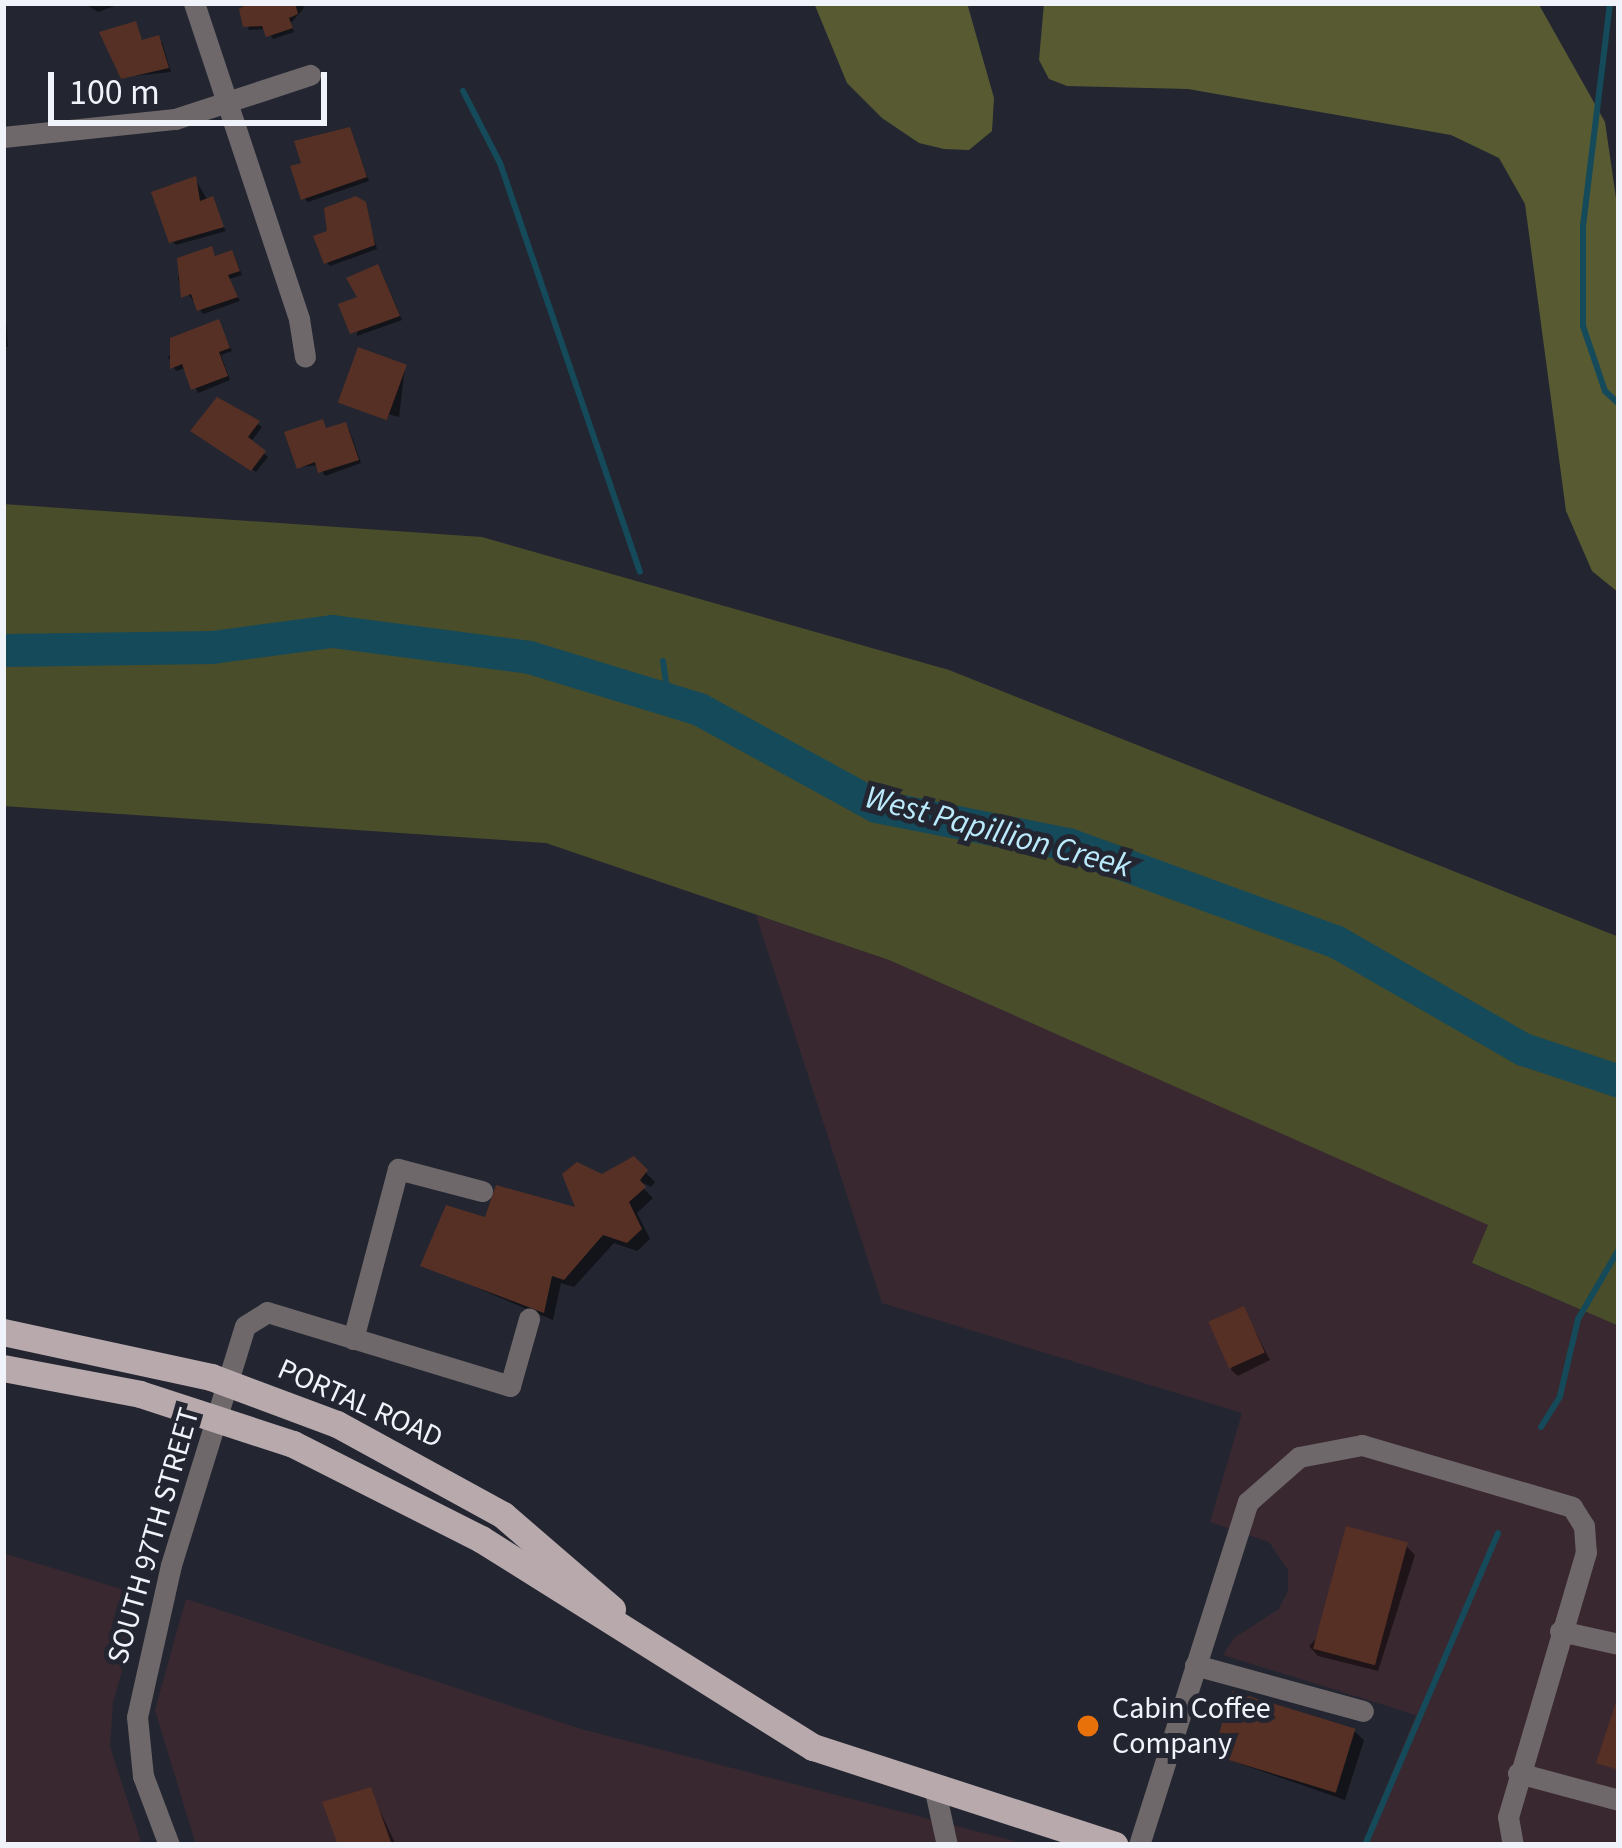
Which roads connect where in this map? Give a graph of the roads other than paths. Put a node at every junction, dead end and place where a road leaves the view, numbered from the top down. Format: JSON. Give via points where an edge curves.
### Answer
{"nodes":[{"id":1,"x":194,"y":3,"type":"edge"},
{"id":2,"x":310,"y":75,"type":"dead end"},
{"id":3,"x":228,"y":103,"type":"junction"},
{"id":4,"x":3,"y":137,"type":"edge"},
{"id":5,"x":304,"y":357,"type":"dead end"},
{"id":6,"x":482,"y":1191,"type":"dead end"},
{"id":7,"x":529,"y":1319,"type":"dead end"},
{"id":8,"x":3,"y":1332,"type":"edge"},
{"id":9,"x":353,"y":1339,"type":"junction"},
{"id":10,"x":3,"y":1368,"type":"edge"},
{"id":11,"x":229,"y":1383,"type":"junction"},
{"id":12,"x":218,"y":1417,"type":"junction"},
{"id":13,"x":1560,"y":1631,"type":"junction"},
{"id":14,"x":639,"y":1638,"type":"junction"},
{"id":15,"x":1619,"y":1644,"type":"edge"},
{"id":16,"x":1195,"y":1665,"type":"junction"},
{"id":17,"x":1363,"y":1711,"type":"dead end"},
{"id":18,"x":1518,"y":1773,"type":"junction"},
{"id":19,"x":935,"y":1791,"type":"junction"},
{"id":20,"x":1619,"y":1799,"type":"edge"},
{"id":21,"x":169,"y":1845,"type":"edge"},
{"id":22,"x":947,"y":1845,"type":"edge"},
{"id":23,"x":1114,"y":1845,"type":"edge"},
{"id":24,"x":1139,"y":1845,"type":"edge"},
{"id":25,"x":1513,"y":1845,"type":"edge"}],
"edges":[{"from":1,"to":3,"type":"street"},
{"from":2,"to":3,"type":"street"},
{"from":3,"to":4,"type":"street","via":[[101,132]]},
{"from":3,"to":5,"type":"street","via":[[299,319]]},
{"from":6,"to":9,"type":"street","via":[[398,1169]]},
{"from":7,"to":9,"type":"street","via":[[510,1386]]},
{"from":8,"to":11,"type":"main road","name":"PORTAL ROAD"},
{"from":9,"to":11,"type":"street","name":"SOUTH 97TH STREET","via":[[267,1312],[245,1327]]},
{"from":10,"to":12,"type":"main road","name":"PORTAL ROAD"},
{"from":11,"to":12,"type":"street","name":"SOUTH 97TH STREET"},
{"from":11,"to":14,"type":"main road","name":"PORTAL ROAD","via":[[337,1424],[465,1491],[581,1576]]},
{"from":12,"to":14,"type":"main road","name":"PORTAL ROAD","via":[[401,1495]]},
{"from":12,"to":21,"type":"street","name":"SOUTH 97TH STREET","via":[[171,1564],[136,1717],[143,1776]]},
{"from":13,"to":15,"type":"street"},
{"from":13,"to":16,"type":"street","via":[[1586,1552],[1572,1507],[1363,1445],[1328,1445],[1272,1475],[1247,1502]]},
{"from":13,"to":18,"type":"street"},
{"from":14,"to":19,"type":"main road","name":"PORTAL ROAD","via":[[775,1728]]},
{"from":16,"to":17,"type":"street"},
{"from":16,"to":24,"type":"street"},
{"from":18,"to":20,"type":"street"},
{"from":18,"to":25,"type":"street","via":[[1508,1817]]},
{"from":19,"to":22,"type":"street"},
{"from":19,"to":23,"type":"main road","name":"PORTAL ROAD"}]}
